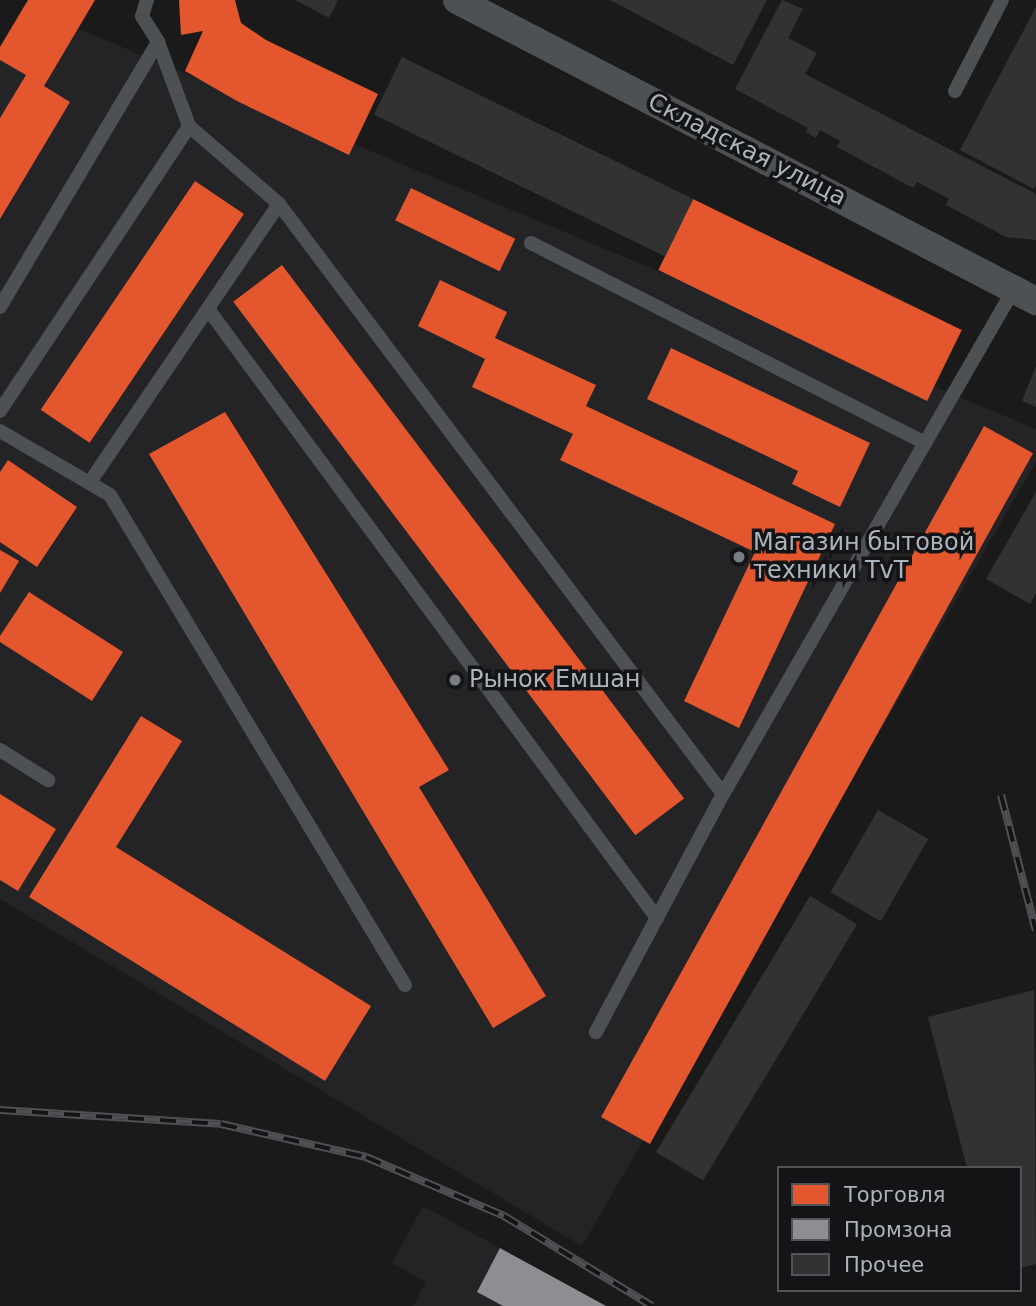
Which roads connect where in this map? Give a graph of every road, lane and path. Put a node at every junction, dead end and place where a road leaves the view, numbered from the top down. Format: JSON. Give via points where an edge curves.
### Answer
{"nodes":[{"id":1,"x":147,"y":0,"type":"edge"},
{"id":2,"x":457,"y":0,"type":"edge"},
{"id":3,"x":1002,"y":0,"type":"edge"},
{"id":4,"x":158,"y":42,"type":"junction"},
{"id":5,"x":954,"y":91,"type":"dead end"},
{"id":6,"x":189,"y":126,"type":"junction"},
{"id":7,"x":279,"y":204,"type":"junction"},
{"id":8,"x":531,"y":243,"type":"dead end"},
{"id":9,"x":1025,"y":295,"type":"edge"},
{"id":10,"x":0,"y":307,"type":"edge"},
{"id":11,"x":208,"y":309,"type":"junction"},
{"id":12,"x":0,"y":411,"type":"edge"},
{"id":13,"x":0,"y":431,"type":"edge"},
{"id":14,"x":925,"y":443,"type":"junction"},
{"id":15,"x":90,"y":482,"type":"junction"},
{"id":16,"x":0,"y":750,"type":"edge"},
{"id":17,"x":48,"y":780,"type":"dead end"},
{"id":18,"x":723,"y":794,"type":"junction"},
{"id":19,"x":657,"y":918,"type":"junction"},
{"id":20,"x":405,"y":985,"type":"dead end"},
{"id":21,"x":596,"y":1032,"type":"dead end"}],
"edges":[{"from":1,"to":4,"type":"lane","via":[[142,16]]},
{"from":2,"to":9,"type":"street","name":"Складская улица"},
{"from":3,"to":5,"type":"lane"},
{"from":4,"to":6,"type":"lane"},
{"from":4,"to":10,"type":"lane"},
{"from":6,"to":7,"type":"lane"},
{"from":6,"to":12,"type":"lane"},
{"from":7,"to":11,"type":"lane"},
{"from":7,"to":18,"type":"lane"},
{"from":8,"to":14,"type":"lane"},
{"from":9,"to":14,"type":"lane"},
{"from":11,"to":15,"type":"lane"},
{"from":11,"to":19,"type":"lane"},
{"from":13,"to":15,"type":"lane"},
{"from":14,"to":18,"type":"lane"},
{"from":15,"to":20,"type":"lane","via":[[110,495]]},
{"from":16,"to":17,"type":"lane"},
{"from":18,"to":19,"type":"lane"},
{"from":19,"to":21,"type":"lane"}]}
